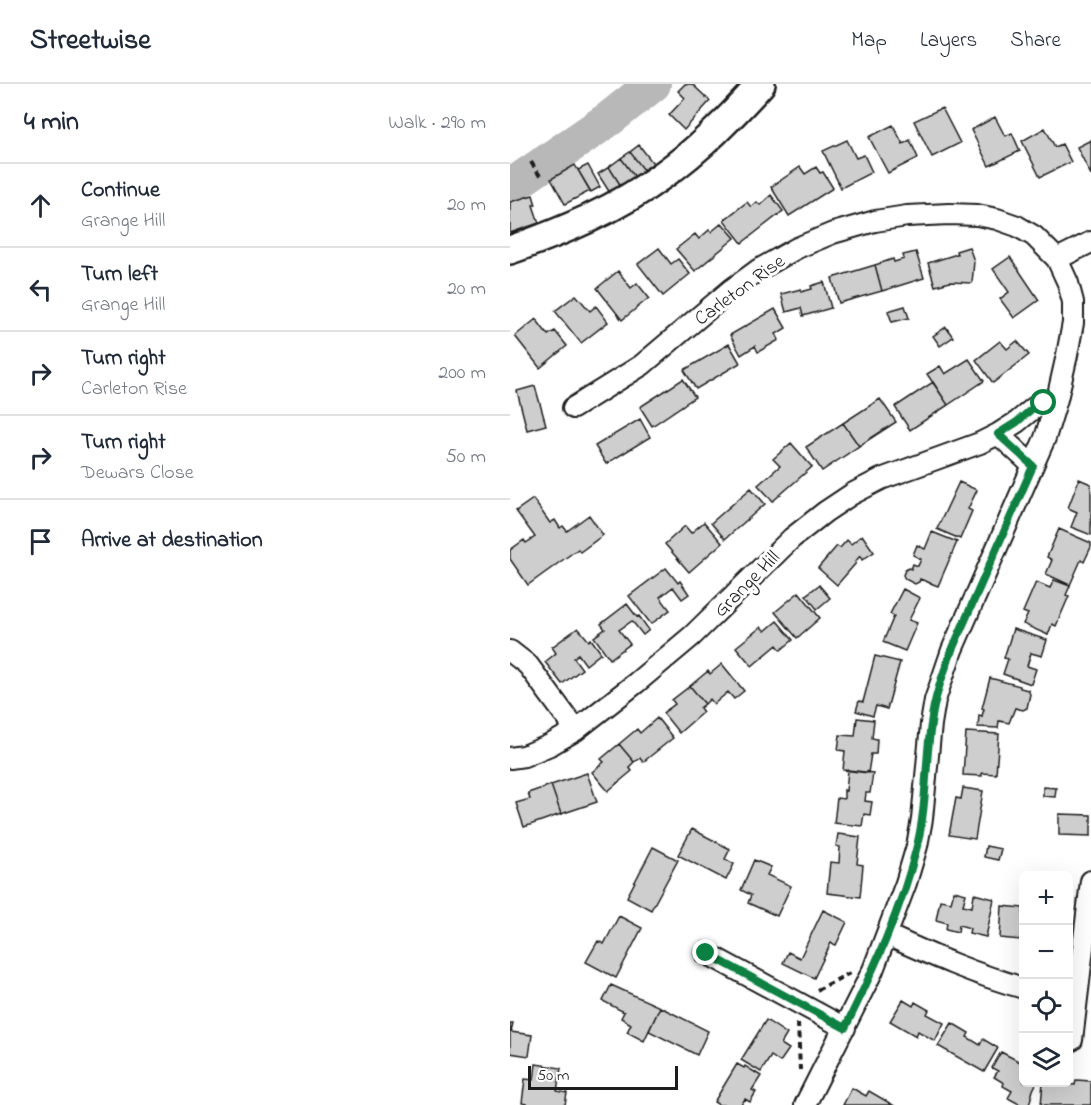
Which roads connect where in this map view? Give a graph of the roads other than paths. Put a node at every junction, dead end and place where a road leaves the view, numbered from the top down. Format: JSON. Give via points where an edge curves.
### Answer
{"nodes":[{"id":1,"x":761,"y":84,"type":"edge"},
{"id":2,"x":1091,"y":242,"type":"edge"},
{"id":3,"x":510,"y":250,"type":"edge"},
{"id":4,"x":1057,"y":259,"type":"junction"},
{"id":5,"x":1057,"y":399,"type":"junction"},
{"id":6,"x":573,"y":408,"type":"dead end"},
{"id":7,"x":998,"y":434,"type":"junction"},
{"id":8,"x":1033,"y":466,"type":"junction"},
{"id":9,"x":510,"y":651,"type":"edge"},
{"id":10,"x":576,"y":730,"type":"junction"},
{"id":11,"x":510,"y":758,"type":"edge"},
{"id":12,"x":1091,"y":881,"type":"edge"},
{"id":13,"x":886,"y":935,"type":"junction"},
{"id":14,"x":706,"y":953,"type":"dead end"},
{"id":15,"x":1019,"y":987,"type":"edge"},
{"id":16,"x":1079,"y":995,"type":"edge"},
{"id":17,"x":845,"y":1028,"type":"junction"},
{"id":18,"x":1072,"y":1033,"type":"edge"},
{"id":19,"x":805,"y":1105,"type":"edge"}],
"edges":[{"from":1,"to":3,"type":"main road","via":[[707,140],[663,176],[591,218]]},
{"from":2,"to":4,"type":"street"},
{"from":4,"to":5,"type":"street","name":"Carleton Rise","via":[[1073,302],[1071,333]]},
{"from":4,"to":6,"type":"street","name":"Carleton Rise","via":[[1034,236],[1017,226],[977,215],[908,216],[833,233],[758,270],[642,365]]},
{"from":5,"to":7,"type":"street","name":"Grange Hill","via":[[1035,406]]},
{"from":5,"to":8,"type":"street","name":"Carleton Rise"},
{"from":7,"to":8,"type":"street"},
{"from":7,"to":10,"type":"street","name":"Grange Hill","via":[[880,479],[825,512],[792,538],[692,636]]},
{"from":8,"to":13,"type":"street","name":"Carleton Rise","via":[[942,678],[931,724],[917,846]]},
{"from":9,"to":10,"type":"street","via":[[528,665]]},
{"from":10,"to":11,"type":"street","name":"Grange Hill","via":[[550,745]]},
{"from":12,"to":16,"type":"street"},
{"from":13,"to":15,"type":"street","via":[[951,964]]},
{"from":13,"to":17,"type":"street","name":"Carleton Rise"},
{"from":14,"to":17,"type":"street"},
{"from":16,"to":18,"type":"street"},
{"from":17,"to":19,"type":"street","name":"Carleton Rise"}]}
